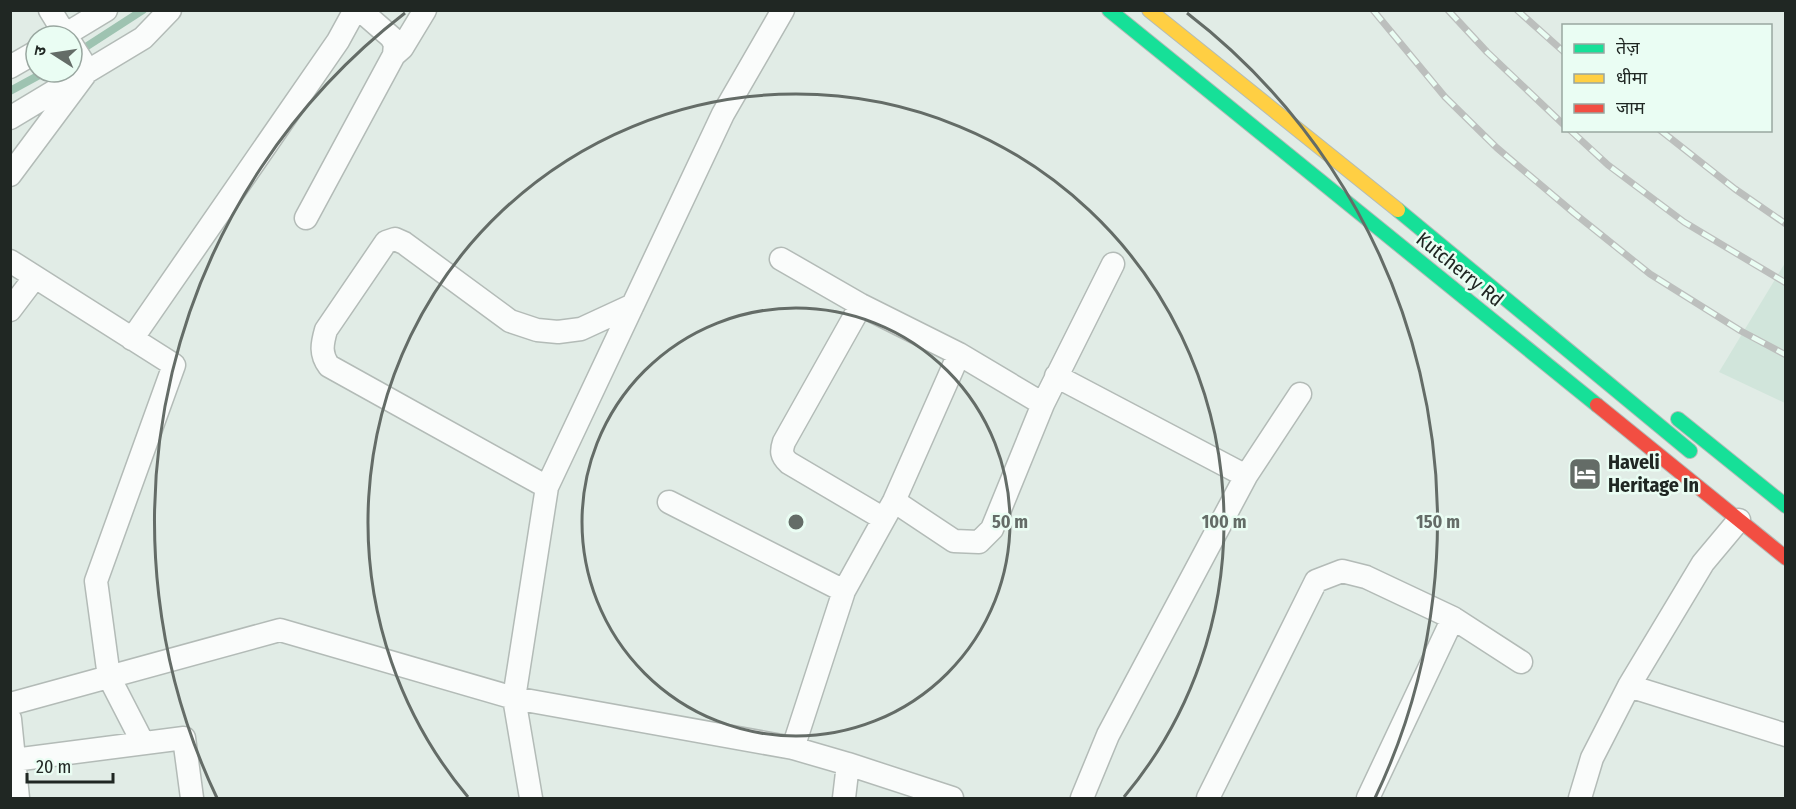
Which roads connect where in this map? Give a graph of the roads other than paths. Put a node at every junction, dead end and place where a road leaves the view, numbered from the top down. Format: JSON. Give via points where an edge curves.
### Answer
{"nodes":[{"id":1,"x":50,"y":10,"type":"edge"},
{"id":2,"x":106,"y":10,"type":"edge"},
{"id":3,"x":170,"y":10,"type":"edge"},
{"id":4,"x":356,"y":10,"type":"edge"},
{"id":5,"x":360,"y":10,"type":"edge"},
{"id":6,"x":424,"y":10,"type":"edge"},
{"id":7,"x":783,"y":10,"type":"edge"},
{"id":8,"x":1109,"y":10,"type":"edge"},
{"id":9,"x":1149,"y":10,"type":"edge"},
{"id":10,"x":58,"y":24,"type":"edge"},
{"id":11,"x":84,"y":35,"type":"edge"},
{"id":12,"x":84,"y":46,"type":"edge"},
{"id":13,"x":394,"y":55,"type":"junction"},
{"id":14,"x":24,"y":59,"type":"edge"},
{"id":15,"x":10,"y":67,"type":"edge"},
{"id":16,"x":40,"y":84,"type":"edge"},
{"id":17,"x":55,"y":84,"type":"edge"},
{"id":18,"x":10,"y":118,"type":"edge"},
{"id":19,"x":10,"y":176,"type":"edge"},
{"id":20,"x":306,"y":218,"type":"dead end"},
{"id":21,"x":781,"y":260,"type":"dead end"},
{"id":22,"x":10,"y":261,"type":"edge"},
{"id":23,"x":1113,"y":264,"type":"dead end"},
{"id":24,"x":34,"y":277,"type":"junction"},
{"id":25,"x":633,"y":305,"type":"junction"},
{"id":26,"x":861,"y":305,"type":"junction"},
{"id":27,"x":10,"y":310,"type":"edge"},
{"id":28,"x":132,"y":339,"type":"junction"},
{"id":29,"x":959,"y":354,"type":"junction"},
{"id":30,"x":1056,"y":376,"type":"junction"},
{"id":31,"x":1300,"y":394,"type":"dead end"},
{"id":32,"x":1043,"y":404,"type":"junction"},
{"id":33,"x":1667,"y":410,"type":"dead end"},
{"id":34,"x":1704,"y":462,"type":"dead end"},
{"id":35,"x":1246,"y":476,"type":"junction"},
{"id":36,"x":547,"y":488,"type":"junction"},
{"id":37,"x":669,"y":502,"type":"dead end"},
{"id":38,"x":1785,"y":506,"type":"edge"},
{"id":39,"x":889,"y":510,"type":"junction"},
{"id":40,"x":1739,"y":519,"type":"junction"},
{"id":41,"x":1785,"y":558,"type":"edge"},
{"id":42,"x":844,"y":591,"type":"junction"},
{"id":43,"x":1453,"y":618,"type":"junction"},
{"id":44,"x":1521,"y":662,"type":"dead end"},
{"id":45,"x":109,"y":677,"type":"junction"},
{"id":46,"x":1629,"y":686,"type":"junction"},
{"id":47,"x":514,"y":698,"type":"junction"},
{"id":48,"x":10,"y":704,"type":"edge"},
{"id":49,"x":10,"y":719,"type":"edge"},
{"id":50,"x":1785,"y":735,"type":"edge"},
{"id":51,"x":144,"y":743,"type":"junction"},
{"id":52,"x":793,"y":748,"type":"junction"},
{"id":53,"x":14,"y":759,"type":"junction"},
{"id":54,"x":848,"y":764,"type":"junction"},
{"id":55,"x":18,"y":798,"type":"edge"},
{"id":56,"x":192,"y":798,"type":"edge"},
{"id":57,"x":531,"y":798,"type":"edge"},
{"id":58,"x":844,"y":798,"type":"edge"},
{"id":59,"x":952,"y":798,"type":"edge"},
{"id":60,"x":1082,"y":798,"type":"edge"},
{"id":61,"x":1208,"y":798,"type":"edge"},
{"id":62,"x":1368,"y":798,"type":"edge"},
{"id":63,"x":1580,"y":798,"type":"edge"}],
"edges":[{"from":1,"to":10,"type":"street"},
{"from":2,"to":11,"type":"street"},
{"from":3,"to":12,"type":"street","via":[[143,38]]},
{"from":4,"to":28,"type":"street"},
{"from":5,"to":13,"type":"street","via":[[391,37]]},
{"from":6,"to":13,"type":"street"},
{"from":7,"to":25,"type":"street","via":[[723,114]]},
{"from":8,"to":40,"type":"highway","name":"Kutcherry Rd"},
{"from":9,"to":34,"type":"highway"},
{"from":13,"to":20,"type":"street"},
{"from":14,"to":15,"type":"street"},
{"from":16,"to":18,"type":"street"},
{"from":17,"to":19,"type":"street"},
{"from":21,"to":26,"type":"street"},
{"from":22,"to":24,"type":"street"},
{"from":23,"to":30,"type":"street"},
{"from":24,"to":27,"type":"street"},
{"from":24,"to":28,"type":"street"},
{"from":25,"to":36,"type":"street"},
{"from":25,"to":36,"type":"street","via":[[581,329],[537,330],[510,321],[395,239],[386,242],[326,330],[322,351],[329,366]]},
{"from":26,"to":29,"type":"street"},
{"from":26,"to":39,"type":"street","via":[[784,442],[782,453],[789,463]]},
{"from":28,"to":45,"type":"street","via":[[174,365],[96,581]]},
{"from":29,"to":32,"type":"street"},
{"from":29,"to":39,"type":"street"},
{"from":30,"to":32,"type":"street"},
{"from":30,"to":35,"type":"street"},
{"from":31,"to":35,"type":"street"},
{"from":32,"to":39,"type":"street","via":[[992,529],[979,542],[954,541]]},
{"from":33,"to":38,"type":"highway"},
{"from":35,"to":60,"type":"street","via":[[1108,735]]},
{"from":36,"to":47,"type":"street"},
{"from":37,"to":42,"type":"street"},
{"from":39,"to":42,"type":"street"},
{"from":40,"to":41,"type":"highway","name":"Kutcherry Rd"},
{"from":40,"to":46,"type":"street","via":[[1703,563]]},
{"from":42,"to":52,"type":"street"},
{"from":43,"to":44,"type":"street"},
{"from":43,"to":61,"type":"street","via":[[1366,577],[1342,571],[1316,581]]},
{"from":43,"to":62,"type":"street"},
{"from":45,"to":47,"type":"street","via":[[280,630]]},
{"from":45,"to":48,"type":"street"},
{"from":45,"to":51,"type":"street"},
{"from":46,"to":50,"type":"street"},
{"from":46,"to":63,"type":"street","via":[[1592,758]]},
{"from":47,"to":52,"type":"street"},
{"from":47,"to":57,"type":"street"},
{"from":49,"to":53,"type":"street"},
{"from":51,"to":53,"type":"street"},
{"from":51,"to":56,"type":"street","via":[[184,738]]},
{"from":52,"to":54,"type":"street"},
{"from":53,"to":55,"type":"street"},
{"from":54,"to":58,"type":"street"},
{"from":54,"to":59,"type":"street"}]}
